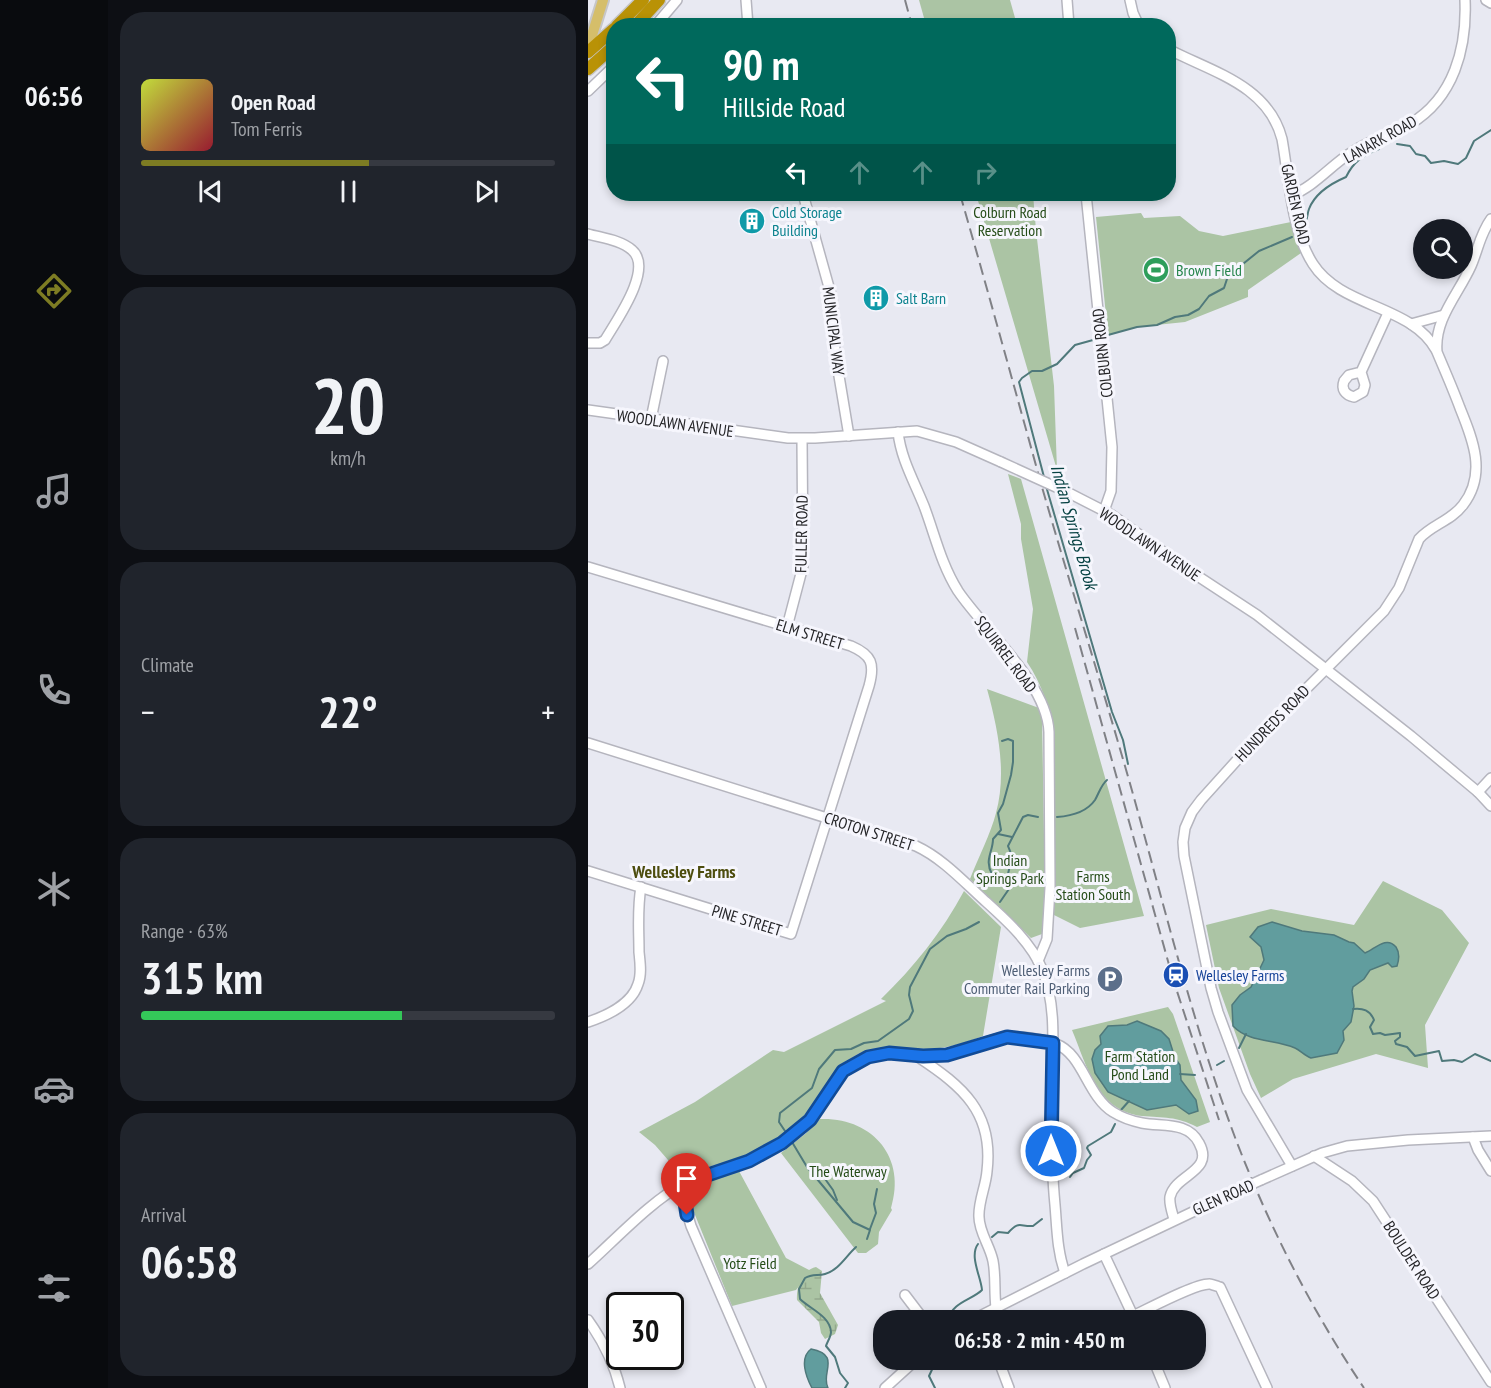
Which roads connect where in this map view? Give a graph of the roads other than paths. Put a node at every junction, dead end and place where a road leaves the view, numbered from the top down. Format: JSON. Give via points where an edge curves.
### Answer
{"nodes":[{"id":1,"x":603,"y":0,"type":"edge"},
{"id":2,"x":643,"y":0,"type":"edge"},
{"id":3,"x":659,"y":0,"type":"edge"},
{"id":4,"x":677,"y":0,"type":"edge"},
{"id":5,"x":746,"y":0,"type":"edge"},
{"id":6,"x":1067,"y":0,"type":"edge"},
{"id":7,"x":1130,"y":0,"type":"edge"},
{"id":8,"x":1465,"y":0,"type":"edge"},
{"id":9,"x":1486,"y":0,"type":"edge"},
{"id":10,"x":1491,"y":3,"type":"edge"},
{"id":11,"x":625,"y":18,"type":"edge"},
{"id":12,"x":642,"y":18,"type":"edge"},
{"id":13,"x":662,"y":18,"type":"edge"},
{"id":14,"x":747,"y":18,"type":"edge"},
{"id":15,"x":1069,"y":18,"type":"edge"},
{"id":16,"x":1136,"y":18,"type":"edge"},
{"id":17,"x":606,"y":35,"type":"edge"},
{"id":18,"x":589,"y":47,"type":"edge"},
{"id":19,"x":606,"y":53,"type":"edge"},
{"id":20,"x":1176,"y":53,"type":"edge"},
{"id":21,"x":588,"y":69,"type":"edge"},
{"id":22,"x":606,"y":74,"type":"edge"},
{"id":23,"x":588,"y":92,"type":"edge"},
{"id":24,"x":1292,"y":195,"type":"junction"},
{"id":25,"x":805,"y":201,"type":"edge"},
{"id":26,"x":1087,"y":201,"type":"edge"},
{"id":27,"x":1491,"y":219,"type":"edge"},
{"id":28,"x":588,"y":234,"type":"edge"},
{"id":29,"x":1388,"y":313,"type":"junction"},
{"id":30,"x":1444,"y":315,"type":"junction"},
{"id":31,"x":1411,"y":324,"type":"junction"},
{"id":32,"x":588,"y":343,"type":"edge"},
{"id":33,"x":1437,"y":352,"type":"junction"},
{"id":34,"x":663,"y":361,"type":"dead end"},
{"id":35,"x":1361,"y":372,"type":"dead end"},
{"id":36,"x":588,"y":410,"type":"edge"},
{"id":37,"x":651,"y":419,"type":"junction"},
{"id":38,"x":898,"y":432,"type":"junction"},
{"id":39,"x":849,"y":436,"type":"junction"},
{"id":40,"x":802,"y":439,"type":"junction"},
{"id":41,"x":1104,"y":511,"type":"junction"},
{"id":42,"x":588,"y":567,"type":"edge"},
{"id":43,"x":787,"y":627,"type":"junction"},
{"id":44,"x":1324,"y":669,"type":"junction"},
{"id":45,"x":588,"y":743,"type":"edge"},
{"id":46,"x":1491,"y":778,"type":"edge"},
{"id":47,"x":1478,"y":792,"type":"junction"},
{"id":48,"x":1491,"y":806,"type":"edge"},
{"id":49,"x":829,"y":819,"type":"junction"},
{"id":50,"x":588,"y":871,"type":"edge"},
{"id":51,"x":641,"y":887,"type":"junction"},
{"id":52,"x":1038,"y":961,"type":"junction"},
{"id":53,"x":588,"y":1022,"type":"edge"},
{"id":54,"x":1053,"y":1043,"type":"junction"},
{"id":55,"x":916,"y":1055,"type":"junction"},
{"id":56,"x":947,"y":1055,"type":"junction"},
{"id":57,"x":946,"y":1076,"type":"junction"},
{"id":58,"x":1491,"y":1136,"type":"edge"},
{"id":59,"x":1473,"y":1137,"type":"junction"},
{"id":60,"x":1314,"y":1156,"type":"junction"},
{"id":61,"x":1292,"y":1166,"type":"junction"},
{"id":62,"x":1491,"y":1171,"type":"edge"},
{"id":63,"x":690,"y":1181,"type":"junction"},
{"id":64,"x":671,"y":1192,"type":"junction"},
{"id":65,"x":686,"y":1209,"type":"junction"},
{"id":66,"x":1174,"y":1219,"type":"junction"},
{"id":67,"x":1104,"y":1254,"type":"junction"},
{"id":68,"x":588,"y":1263,"type":"edge"},
{"id":69,"x":1065,"y":1273,"type":"junction"},
{"id":70,"x":905,"y":1295,"type":"dead end"},
{"id":71,"x":996,"y":1307,"type":"junction"},
{"id":72,"x":916,"y":1310,"type":"edge"},
{"id":73,"x":992,"y":1310,"type":"edge"},
{"id":74,"x":1130,"y":1310,"type":"edge"},
{"id":75,"x":1149,"y":1310,"type":"edge"},
{"id":76,"x":588,"y":1320,"type":"edge"},
{"id":77,"x":905,"y":1370,"type":"edge"},
{"id":78,"x":1002,"y":1370,"type":"edge"},
{"id":79,"x":1158,"y":1370,"type":"edge"},
{"id":80,"x":1491,"y":1382,"type":"edge"},
{"id":81,"x":620,"y":1388,"type":"edge"},
{"id":82,"x":761,"y":1388,"type":"edge"},
{"id":83,"x":885,"y":1388,"type":"edge"},
{"id":84,"x":1009,"y":1388,"type":"edge"},
{"id":85,"x":1165,"y":1388,"type":"edge"},
{"id":86,"x":1267,"y":1388,"type":"edge"}],
"edges":[{"from":1,"to":18,"type":"main road"},
{"from":2,"to":11,"type":"highway"},
{"from":3,"to":12,"type":"highway"},
{"from":4,"to":13,"type":"street"},
{"from":5,"to":14,"type":"street"},
{"from":6,"to":15,"type":"street"},
{"from":7,"to":16,"type":"street"},
{"from":8,"to":24,"type":"street","name":"LANARK ROAD","via":[[1461,56],[1437,100],[1415,120],[1356,149]]},
{"from":9,"to":10,"type":"street"},
{"from":17,"to":18,"type":"highway"},
{"from":19,"to":21,"type":"highway"},
{"from":20,"to":24,"type":"street","name":"GARDEN ROAD","via":[[1232,79],[1263,103],[1279,130]]},
{"from":22,"to":23,"type":"street"},
{"from":24,"to":29,"type":"street","name":"GARDEN ROAD","via":[[1301,238],[1318,270],[1340,289]]},
{"from":25,"to":39,"type":"street","name":"MUNICIPAL WAY","via":[[832,298],[835,352]]},
{"from":26,"to":41,"type":"street","name":"COLBURN ROAD","via":[[1112,447],[1111,491]]},
{"from":27,"to":30,"type":"street","via":[[1468,273]]},
{"from":28,"to":32,"type":"street","via":[[632,250],[638,256],[640,272],[605,340]]},
{"from":29,"to":31,"type":"street","name":"GARDEN ROAD"},
{"from":29,"to":35,"type":"street"},
{"from":30,"to":31,"type":"street"},
{"from":30,"to":33,"type":"street","via":[[1437,335]]},
{"from":31,"to":33,"type":"street","name":"GARDEN ROAD"},
{"from":33,"to":44,"type":"street","name":"HUNDREDS ROAD","via":[[1474,444],[1477,466],[1473,488],[1455,514],[1419,539],[1399,588],[1384,611]]},
{"from":34,"to":37,"type":"street"},
{"from":36,"to":37,"type":"street","name":"WOODLAWN AVENUE"},
{"from":37,"to":40,"type":"street","name":"WOODLAWN AVENUE"},
{"from":38,"to":39,"type":"street","name":"WOODLAWN AVENUE"},
{"from":38,"to":41,"type":"street","name":"WOODLAWN AVENUE","bridge":true,"via":[[934,435]]},
{"from":38,"to":52,"type":"street","name":"SQUIRREL ROAD","via":[[902,455],[947,572],[1034,690],[1046,714],[1050,888],[1047,939]]},
{"from":39,"to":40,"type":"street","name":"WOODLAWN AVENUE"},
{"from":40,"to":43,"type":"street","name":"FULLER ROAD","via":[[803,566]]},
{"from":41,"to":44,"type":"street","name":"WOODLAWN AVENUE","via":[[1257,615]]},
{"from":42,"to":43,"type":"street","name":"ELM STREET"},
{"from":43,"to":49,"type":"street","name":"ELM STREET","via":[[861,650],[872,665]]},
{"from":44,"to":47,"type":"street","name":"WOODLAWN AVENUE"},
{"from":44,"to":61,"type":"street","name":"HUNDREDS ROAD","via":[[1206,792],[1190,816],[1183,842],[1215,1004],[1247,1090]]},
{"from":45,"to":49,"type":"street","name":"CROTON STREET"},
{"from":46,"to":47,"type":"street"},
{"from":47,"to":48,"type":"street","name":"WOODLAWN AVENUE"},
{"from":49,"to":51,"type":"street","name":"PINE STREET","via":[[791,934]]},
{"from":49,"to":52,"type":"street","name":"CROTON STREET","via":[[911,844],[932,855],[996,912]]},
{"from":50,"to":51,"type":"street","name":"PINE STREET"},
{"from":51,"to":53,"type":"street","via":[[638,986],[620,1006]]},
{"from":52,"to":54,"type":"street","name":"CROTON STREET","via":[[1049,996]]},
{"from":54,"to":56,"type":"street","via":[[1003,1037]]},
{"from":54,"to":66,"type":"street","via":[[1071,1055],[1097,1097],[1111,1111],[1142,1123],[1182,1128],[1197,1139],[1203,1158],[1171,1195]]},
{"from":54,"to":69,"type":"street","name":"CROTON STREET","via":[[1051,1151],[1058,1247]]},
{"from":55,"to":56,"type":"street"},
{"from":55,"to":57,"type":"street"},
{"from":55,"to":63,"type":"street","via":[[880,1053],[854,1063],[838,1077],[810,1120],[788,1139],[749,1161]]},
{"from":56,"to":57,"type":"street"},
{"from":57,"to":71,"type":"street","via":[[971,1101],[986,1135],[988,1166],[979,1218],[993,1260]]},
{"from":58,"to":59,"type":"street","name":"GLEN ROAD"},
{"from":59,"to":60,"type":"street","name":"GLEN ROAD","via":[[1362,1143]]},
{"from":59,"to":62,"type":"street"},
{"from":60,"to":61,"type":"street","name":"GLEN ROAD"},
{"from":60,"to":80,"type":"street","name":"BOULDER ROAD","via":[[1352,1181],[1372,1201]]},
{"from":61,"to":66,"type":"street","name":"GLEN ROAD","bridge":true},
{"from":63,"to":64,"type":"street"},
{"from":63,"to":65,"type":"street"},
{"from":64,"to":65,"type":"street"},
{"from":64,"to":68,"type":"street"},
{"from":65,"to":82,"type":"street"},
{"from":66,"to":67,"type":"street","name":"GLEN ROAD"},
{"from":67,"to":69,"type":"street","name":"GLEN ROAD"},
{"from":67,"to":74,"type":"street"},
{"from":69,"to":71,"type":"street","name":"GLEN ROAD"},
{"from":70,"to":72,"type":"street"},
{"from":71,"to":73,"type":"street","name":"GLEN ROAD"},
{"from":75,"to":86,"type":"street","via":[[1203,1285],[1220,1287]]},
{"from":76,"to":81,"type":"street","via":[[615,1367]]},
{"from":77,"to":83,"type":"street"},
{"from":78,"to":84,"type":"street"},
{"from":79,"to":85,"type":"street"}]}
